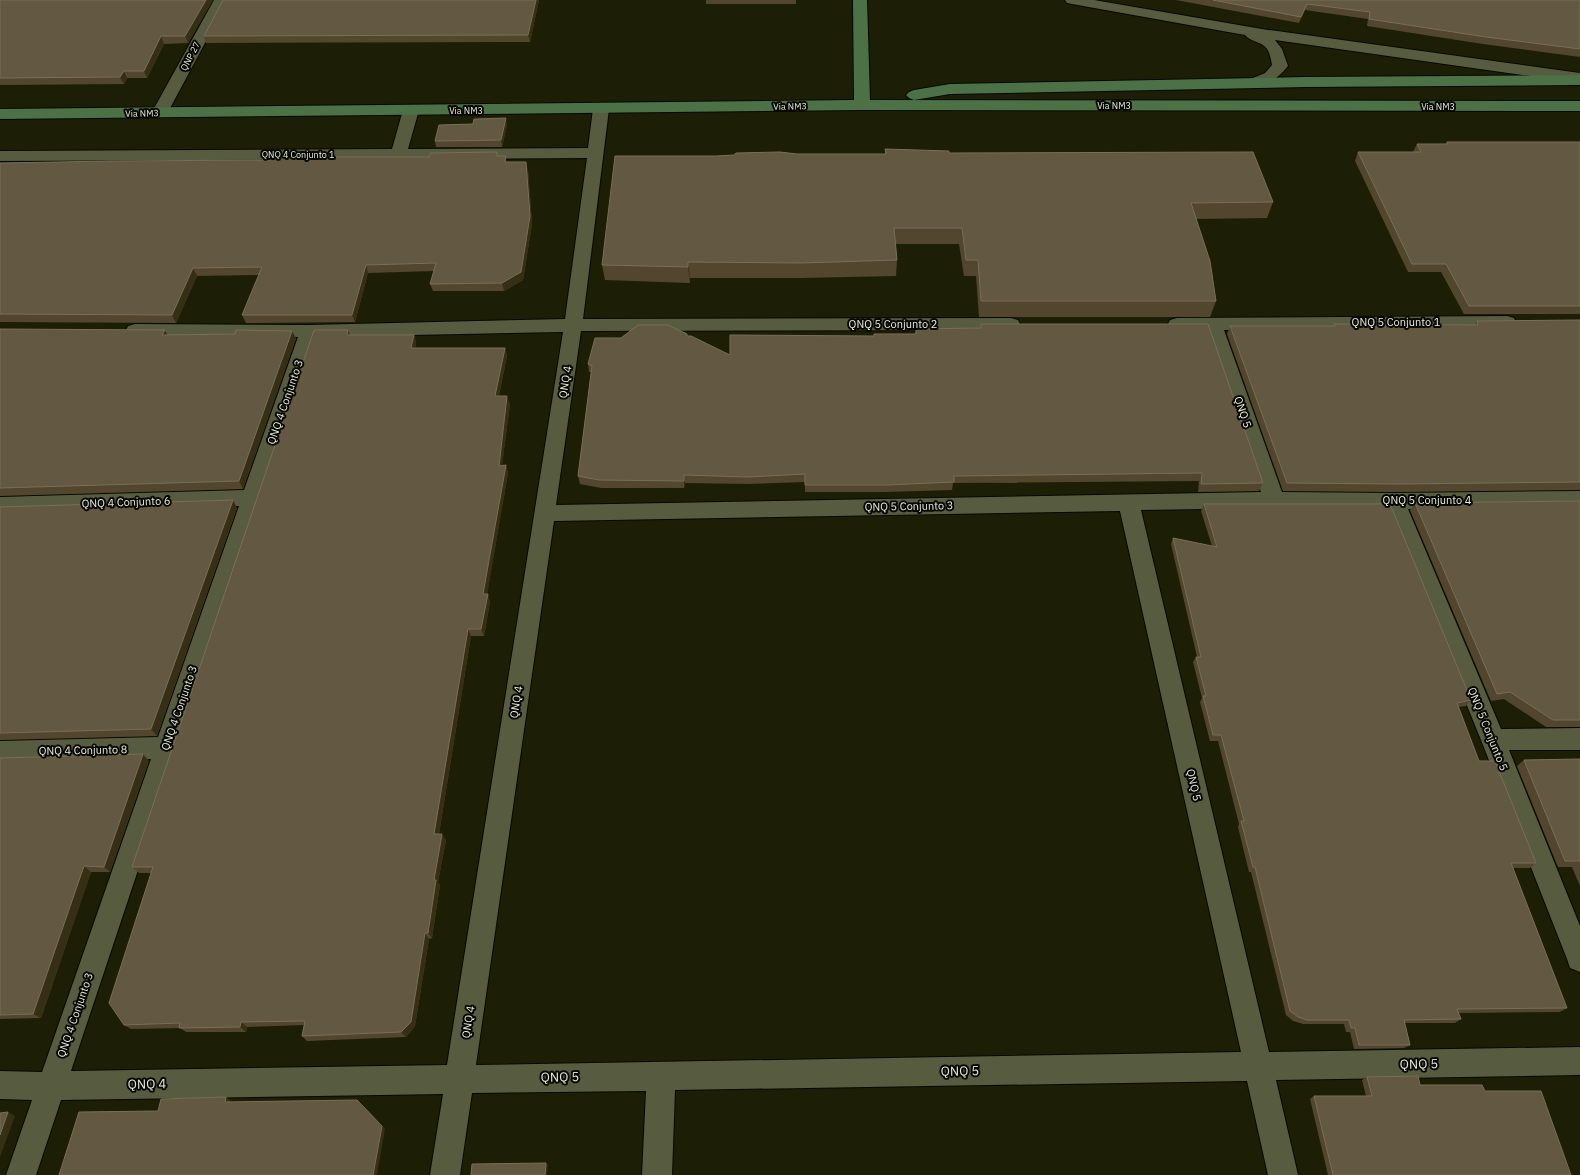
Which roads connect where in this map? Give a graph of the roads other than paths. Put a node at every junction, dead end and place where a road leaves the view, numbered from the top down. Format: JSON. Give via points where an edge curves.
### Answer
{"nodes":[{"id":1,"x":220,"y":0,"type":"edge"},
{"id":2,"x":860,"y":0,"type":"edge"},
{"id":3,"x":1072,"y":0,"type":"edge"},
{"id":4,"x":1123,"y":5,"type":"edge"},
{"id":5,"x":1228,"y":27,"type":"junction"},
{"id":6,"x":1580,"y":79,"type":"edge"},
{"id":7,"x":1253,"y":83,"type":"junction"},
{"id":8,"x":862,"y":105,"type":"junction"},
{"id":9,"x":1580,"y":106,"type":"edge"},
{"id":10,"x":601,"y":109,"type":"junction"},
{"id":11,"x":411,"y":110,"type":"junction"},
{"id":12,"x":160,"y":112,"type":"junction"},
{"id":13,"x":0,"y":114,"type":"edge"},
{"id":14,"x":595,"y":153,"type":"junction"},
{"id":15,"x":399,"y":154,"type":"junction"},
{"id":16,"x":0,"y":156,"type":"edge"},
{"id":17,"x":1524,"y":321,"type":"edge"},
{"id":18,"x":1029,"y":324,"type":"edge"},
{"id":19,"x":1157,"y":324,"type":"edge"},
{"id":20,"x":1213,"y":324,"type":"junction"},
{"id":21,"x":573,"y":325,"type":"junction"},
{"id":22,"x":119,"y":330,"type":"edge"},
{"id":23,"x":309,"y":331,"type":"junction"},
{"id":24,"x":252,"y":498,"type":"junction"},
{"id":25,"x":1580,"y":499,"type":"edge"},
{"id":26,"x":1274,"y":500,"type":"junction"},
{"id":27,"x":1394,"y":501,"type":"junction"},
{"id":28,"x":1129,"y":503,"type":"junction"},
{"id":29,"x":0,"y":505,"type":"edge"},
{"id":30,"x":545,"y":512,"type":"junction"},
{"id":31,"x":1580,"y":739,"type":"edge"},
{"id":32,"x":1493,"y":740,"type":"junction"},
{"id":33,"x":166,"y":748,"type":"junction"},
{"id":34,"x":0,"y":752,"type":"edge"},
{"id":35,"x":1580,"y":959,"type":"edge"},
{"id":36,"x":1580,"y":1061,"type":"edge"},
{"id":37,"x":1259,"y":1066,"type":"junction"},
{"id":38,"x":661,"y":1076,"type":"junction"},
{"id":39,"x":459,"y":1079,"type":"junction"},
{"id":40,"x":0,"y":1085,"type":"edge"},
{"id":41,"x":50,"y":1086,"type":"junction"},
{"id":42,"x":21,"y":1175,"type":"edge"},
{"id":43,"x":445,"y":1175,"type":"edge"},
{"id":44,"x":657,"y":1175,"type":"edge"},
{"id":45,"x":1283,"y":1175,"type":"edge"}],
"edges":[{"from":1,"to":12,"type":"street","name":"QNP 27"},
{"from":2,"to":8,"type":"main road"},
{"from":3,"to":4,"type":"street"},
{"from":4,"to":5,"type":"street"},
{"from":5,"to":6,"type":"street"},
{"from":5,"to":7,"type":"street","via":[[1268,40],[1274,47],[1280,66],[1270,76]]},
{"from":6,"to":7,"type":"main road"},
{"from":7,"to":8,"type":"main road","via":[[1106,88],[950,89]]},
{"from":8,"to":9,"type":"main road","name":"Via NM3"},
{"from":8,"to":10,"type":"main road","name":"Via NM3"},
{"from":10,"to":11,"type":"main road","name":"Via NM3"},
{"from":10,"to":14,"type":"street","name":"QNQ 4"},
{"from":11,"to":12,"type":"main road","name":"Via NM3"},
{"from":11,"to":15,"type":"street"},
{"from":12,"to":13,"type":"main road","name":"Via NM3"},
{"from":14,"to":15,"type":"street","name":"QNQ 4 Conjunto 1"},
{"from":14,"to":21,"type":"street","name":"QNQ 4"},
{"from":15,"to":16,"type":"street","name":"QNQ 4 Conjunto 1"},
{"from":17,"to":20,"type":"street","name":"QNQ 5 Conjunto 1"},
{"from":18,"to":21,"type":"street","name":"QNQ 5 Conjunto 2"},
{"from":19,"to":20,"type":"street"},
{"from":20,"to":26,"type":"street","name":"QNQ 5"},
{"from":21,"to":23,"type":"street"},
{"from":21,"to":30,"type":"street","name":"QNQ 4"},
{"from":22,"to":23,"type":"street"},
{"from":23,"to":24,"type":"street","name":"QNQ 4 Conjunto 3"},
{"from":24,"to":29,"type":"street","name":"QNQ 4 Conjunto 6"},
{"from":24,"to":33,"type":"street","name":"QNQ 4 Conjunto 3"},
{"from":25,"to":27,"type":"street","name":"QNQ 5 Conjunto 4"},
{"from":26,"to":27,"type":"street","name":"QNQ 5 Conjunto 4"},
{"from":26,"to":28,"type":"street","name":"QNQ 5 Conjunto 3"},
{"from":27,"to":32,"type":"street","name":"QNQ 5 Conjunto 5"},
{"from":28,"to":30,"type":"street","name":"QNQ 5 Conjunto 3"},
{"from":28,"to":37,"type":"street","name":"QNQ 5"},
{"from":30,"to":39,"type":"street","name":"QNQ 4"},
{"from":31,"to":32,"type":"street"},
{"from":32,"to":35,"type":"street","name":"QNQ 5 Conjunto 5"},
{"from":33,"to":34,"type":"street","name":"QNQ 4 Conjunto 8"},
{"from":33,"to":41,"type":"street","name":"QNQ 4 Conjunto 3"},
{"from":36,"to":37,"type":"street","name":"QNQ 5"},
{"from":37,"to":38,"type":"street","name":"QNQ 5"},
{"from":37,"to":45,"type":"street","name":"QNQ 5"},
{"from":38,"to":39,"type":"street","name":"QNQ 5"},
{"from":38,"to":44,"type":"street"},
{"from":39,"to":41,"type":"street","name":"QNQ 4"},
{"from":39,"to":43,"type":"street","name":"QNQ 4"},
{"from":40,"to":41,"type":"street","name":"QNQ 4"},
{"from":41,"to":42,"type":"street","name":"QNQ 4 Conjunto 3"}]}
